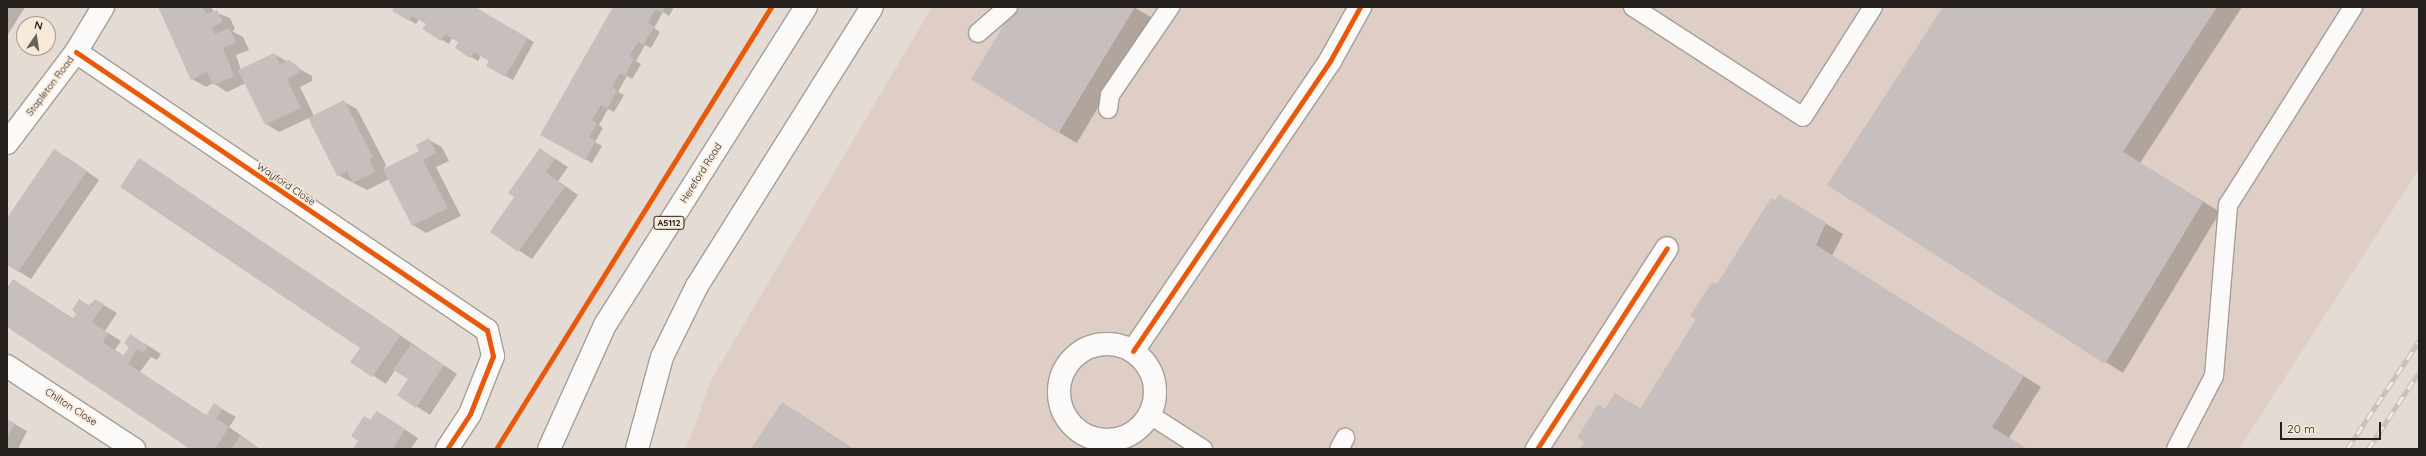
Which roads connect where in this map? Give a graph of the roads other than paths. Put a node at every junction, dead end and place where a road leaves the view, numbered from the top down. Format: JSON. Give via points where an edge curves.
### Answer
{"nodes":[{"id":1,"x":103,"y":7,"type":"edge"},
{"id":2,"x":806,"y":7,"type":"edge"},
{"id":3,"x":872,"y":7,"type":"edge"},
{"id":4,"x":1008,"y":7,"type":"edge"},
{"id":5,"x":1170,"y":7,"type":"edge"},
{"id":6,"x":1360,"y":7,"type":"edge"},
{"id":7,"x":1873,"y":7,"type":"edge"},
{"id":8,"x":2353,"y":7,"type":"edge"},
{"id":9,"x":1636,"y":9,"type":"edge"},
{"id":10,"x":978,"y":33,"type":"dead end"},
{"id":11,"x":76,"y":52,"type":"junction"},
{"id":12,"x":1108,"y":109,"type":"dead end"},
{"id":13,"x":7,"y":143,"type":"edge"},
{"id":14,"x":1666,"y":248,"type":"dead end"},
{"id":15,"x":1133,"y":351,"type":"junction"},
{"id":16,"x":7,"y":366,"type":"edge"},
{"id":17,"x":1150,"y":415,"type":"junction"},
{"id":18,"x":1076,"y":440,"type":"edge"},
{"id":19,"x":134,"y":449,"type":"edge"},
{"id":20,"x":446,"y":449,"type":"edge"},
{"id":21,"x":549,"y":449,"type":"edge"},
{"id":22,"x":637,"y":449,"type":"edge"},
{"id":23,"x":1203,"y":449,"type":"edge"},
{"id":24,"x":1537,"y":449,"type":"edge"},
{"id":25,"x":2176,"y":449,"type":"edge"}],
"edges":[{"from":1,"to":11,"type":"street","name":"Stapleton Road"},
{"from":2,"to":21,"type":"street","name":"Hereford Road","number":"A5112","via":[[605,325]]},
{"from":3,"to":22,"type":"street","via":[[698,286],[662,358]]},
{"from":4,"to":10,"type":"lane"},
{"from":5,"to":12,"type":"lane","via":[[1110,95]]},
{"from":6,"to":15,"type":"street","via":[[1330,61]]},
{"from":7,"to":9,"type":"lane","via":[[1802,117]]},
{"from":8,"to":25,"type":"lane","via":[[2228,205],[2214,376]]},
{"from":11,"to":13,"type":"street","name":"Stapleton Road"},
{"from":11,"to":20,"type":"street","name":"Wayford Close","via":[[487,330],[493,356],[470,414]]},
{"from":14,"to":24,"type":"street"},
{"from":15,"to":17,"type":"street","via":[[1146,363],[1154,380],[1155,397]]},
{"from":15,"to":18,"type":"street","via":[[1116,344],[1098,344],[1080,350],[1069,361],[1061,375],[1060,406]]},
{"from":16,"to":19,"type":"street","name":"Chilton Close"},
{"from":17,"to":18,"type":"street","via":[[1126,436],[1110,440]]},
{"from":17,"to":23,"type":"lane"}]}
